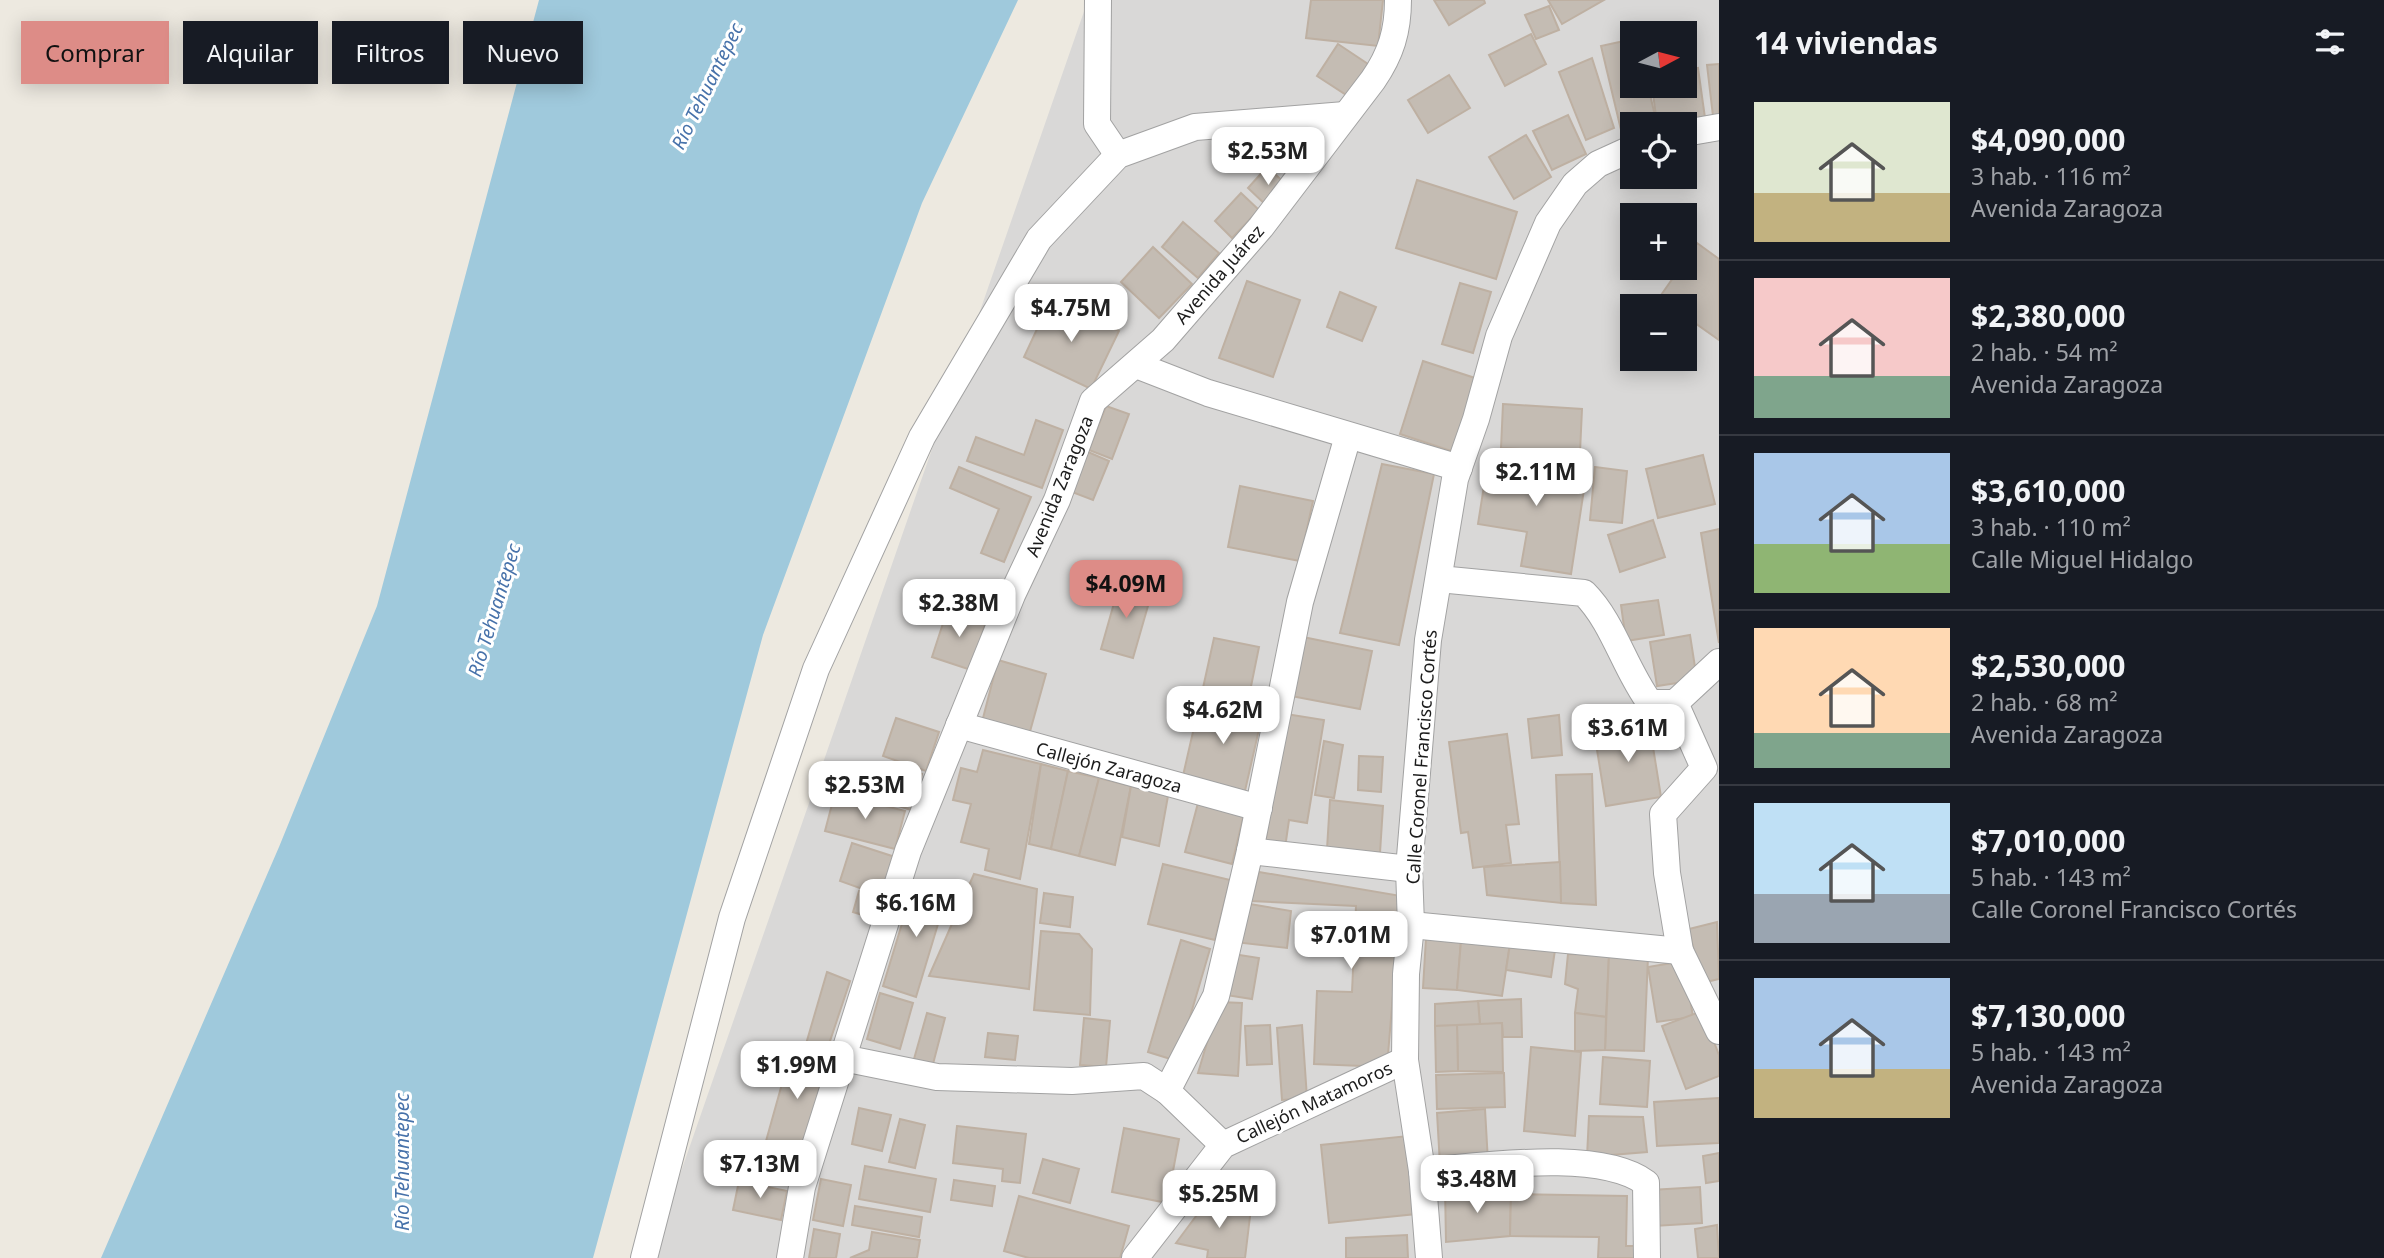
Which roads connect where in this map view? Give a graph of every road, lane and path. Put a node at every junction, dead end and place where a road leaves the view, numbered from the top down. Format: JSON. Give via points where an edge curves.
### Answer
{"nodes":[{"id":1,"x":1098,"y":0,"type":"edge"},
{"id":2,"x":1398,"y":0,"type":"edge"},
{"id":3,"x":1345,"y":115,"type":"junction"},
{"id":4,"x":1719,"y":127,"type":"edge"},
{"id":5,"x":1697,"y":131,"type":"edge"},
{"id":6,"x":1620,"y":154,"type":"edge"},
{"id":7,"x":1118,"y":155,"type":"junction"},
{"id":8,"x":1136,"y":365,"type":"junction"},
{"id":9,"x":1348,"y":436,"type":"junction"},
{"id":10,"x":1459,"y":468,"type":"junction"},
{"id":11,"x":1439,"y":579,"type":"junction"},
{"id":12,"x":1719,"y":662,"type":"edge"},
{"id":13,"x":1675,"y":703,"type":"junction"},
{"id":14,"x":959,"y":725,"type":"junction"},
{"id":15,"x":1712,"y":767,"type":"edge"},
{"id":16,"x":1259,"y":808,"type":"junction"},
{"id":17,"x":1250,"y":851,"type":"junction"},
{"id":18,"x":1409,"y":869,"type":"junction"},
{"id":19,"x":1411,"y":925,"type":"junction"},
{"id":20,"x":1680,"y":951,"type":"junction"},
{"id":21,"x":1719,"y":1031,"type":"edge"},
{"id":22,"x":843,"y":1058,"type":"junction"},
{"id":23,"x":1405,"y":1060,"type":"junction"},
{"id":24,"x":1167,"y":1091,"type":"junction"},
{"id":25,"x":1223,"y":1145,"type":"junction"},
{"id":26,"x":1422,"y":1171,"type":"junction"},
{"id":27,"x":643,"y":1258,"type":"edge"},
{"id":28,"x":790,"y":1258,"type":"edge"},
{"id":29,"x":1135,"y":1258,"type":"edge"},
{"id":30,"x":1429,"y":1258,"type":"edge"},
{"id":31,"x":1647,"y":1258,"type":"edge"}],
"edges":[{"from":1,"to":7,"type":"street","via":[[1097,124]]},
{"from":2,"to":3,"type":"street","name":"Avenida Juárez","via":[[1397,27],[1388,59]]},
{"from":3,"to":7,"type":"street","via":[[1195,127]]},
{"from":3,"to":8,"type":"street","name":"Avenida Juárez","via":[[1261,227]]},
{"from":4,"to":5,"type":"street"},
{"from":6,"to":10,"type":"street","via":[[1598,164],[1575,184],[1548,223],[1499,336]]},
{"from":7,"to":27,"type":"street","via":[[1039,239],[929,426],[816,669],[732,918]]},
{"from":8,"to":9,"type":"street","via":[[1208,393]]},
{"from":8,"to":14,"type":"street","name":"Avenida Zaragoza","via":[[1093,401],[1057,500],[1012,594]]},
{"from":9,"to":10,"type":"street"},
{"from":9,"to":16,"type":"street","via":[[1300,602]]},
{"from":10,"to":11,"type":"street","name":"Calle Coronel Francisco Cortés"},
{"from":11,"to":13,"type":"street","via":[[1584,593],[1599,608],[1650,702]]},
{"from":11,"to":18,"type":"street","name":"Calle Coronel Francisco Cortés","via":[[1428,640]]},
{"from":12,"to":13,"type":"street"},
{"from":13,"to":15,"type":"street"},
{"from":14,"to":16,"type":"street","name":"Callejón Zaragoza"},
{"from":14,"to":22,"type":"street","name":"Avenida Zaragoza","via":[[908,851]]},
{"from":15,"to":20,"type":"street","via":[[1663,814]]},
{"from":16,"to":17,"type":"street"},
{"from":17,"to":18,"type":"street"},
{"from":17,"to":24,"type":"street","via":[[1216,996]]},
{"from":18,"to":19,"type":"street","name":"Calle Coronel Francisco Cortés"},
{"from":19,"to":20,"type":"street"},
{"from":19,"to":23,"type":"street","name":"Calle Coronel Francisco Cortés"},
{"from":20,"to":21,"type":"street"},
{"from":22,"to":24,"type":"street","via":[[937,1077],[1072,1081],[1143,1076]]},
{"from":22,"to":28,"type":"street","name":"Avenida Zaragoza","via":[[802,1187]]},
{"from":23,"to":25,"type":"street","name":"Callejón Matamoros"},
{"from":23,"to":26,"type":"street","name":"Calle Coronel Francisco Cortés"},
{"from":24,"to":25,"type":"street"},
{"from":25,"to":29,"type":"street"},
{"from":26,"to":30,"type":"street","name":"Calle Coronel Francisco Cortés"},
{"from":26,"to":31,"type":"street","via":[[1583,1162],[1629,1174],[1646,1183]]}]}
